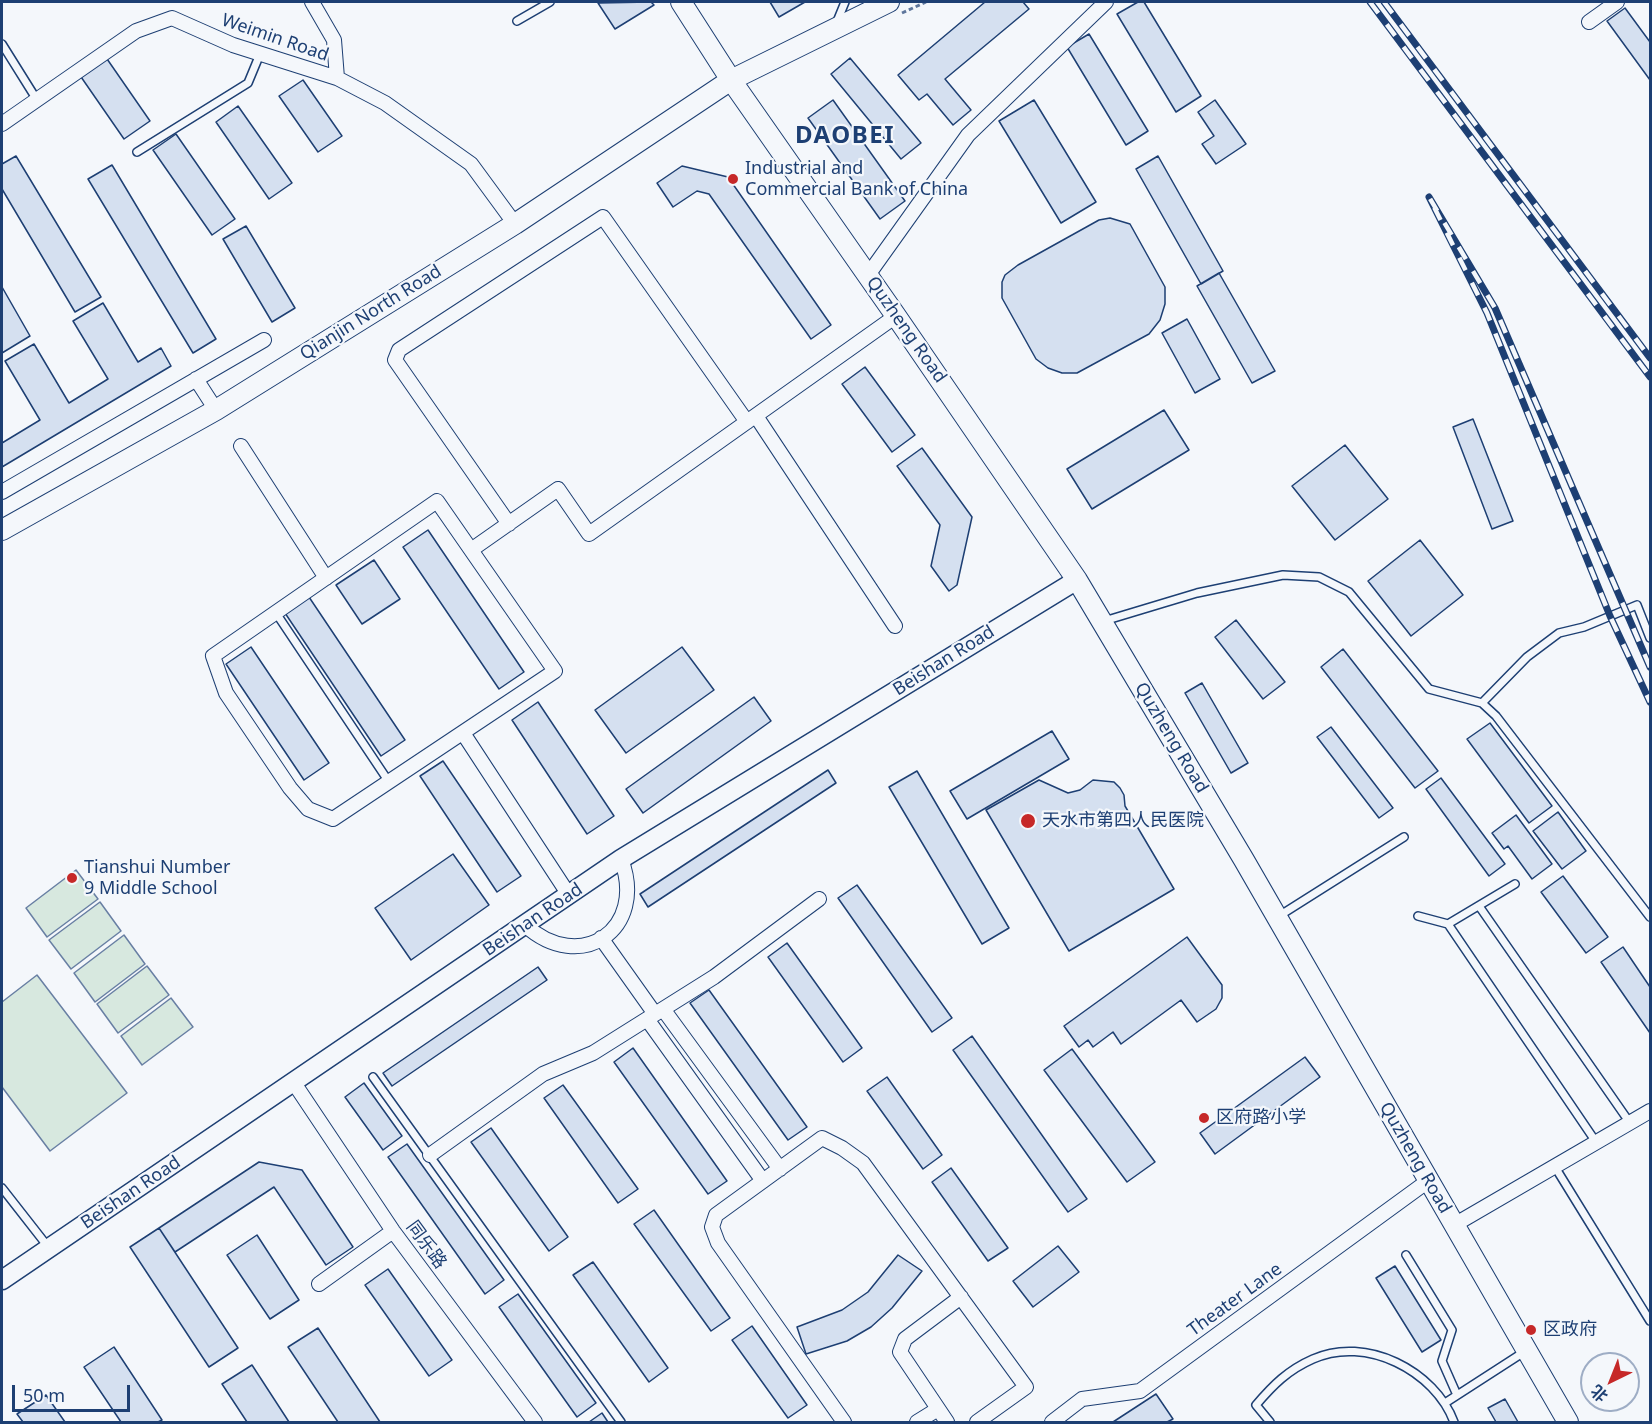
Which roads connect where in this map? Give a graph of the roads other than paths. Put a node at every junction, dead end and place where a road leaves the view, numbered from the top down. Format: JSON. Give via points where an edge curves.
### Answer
{"nodes":[{"id":1,"x":312,"y":2,"type":"edge"},
{"id":2,"x":550,"y":2,"type":"edge"},
{"id":3,"x":681,"y":2,"type":"edge"},
{"id":4,"x":845,"y":2,"type":"edge"},
{"id":5,"x":889,"y":2,"type":"edge"},
{"id":6,"x":1106,"y":2,"type":"edge"},
{"id":7,"x":1617,"y":2,"type":"edge"},
{"id":8,"x":517,"y":21,"type":"dead end"},
{"id":9,"x":1589,"y":22,"type":"dead end"},
{"id":10,"x":834,"y":28,"type":"junction"},
{"id":11,"x":2,"y":44,"type":"edge"},
{"id":12,"x":260,"y":54,"type":"junction"},
{"id":13,"x":337,"y":78,"type":"junction"},
{"id":14,"x":731,"y":80,"type":"junction"},
{"id":15,"x":37,"y":100,"type":"junction"},
{"id":16,"x":2,"y":124,"type":"edge"},
{"id":17,"x":137,"y":152,"type":"dead end"},
{"id":18,"x":515,"y":224,"type":"junction"},
{"id":19,"x":868,"y":275,"type":"junction"},
{"id":20,"x":896,"y":315,"type":"junction"},
{"id":21,"x":264,"y":340,"type":"dead end"},
{"id":22,"x":196,"y":380,"type":"junction"},
{"id":23,"x":216,"y":410,"type":"junction"},
{"id":24,"x":751,"y":418,"type":"junction"},
{"id":25,"x":240,"y":446,"type":"dead end"},
{"id":26,"x":2,"y":492,"type":"edge"},
{"id":27,"x":509,"y":524,"type":"junction"},
{"id":28,"x":2,"y":530,"type":"edge"},
{"id":29,"x":471,"y":550,"type":"junction"},
{"id":30,"x":326,"y":578,"type":"junction"},
{"id":31,"x":1077,"y":580,"type":"junction"},
{"id":32,"x":276,"y":613,"type":"junction"},
{"id":33,"x":1102,"y":621,"type":"junction"},
{"id":34,"x":895,"y":626,"type":"dead end"},
{"id":35,"x":1650,"y":638,"type":"edge"},
{"id":36,"x":1482,"y":703,"type":"junction"},
{"id":37,"x":463,"y":733,"type":"junction"},
{"id":38,"x":389,"y":782,"type":"junction"},
{"id":39,"x":1404,"y":837,"type":"dead end"},
{"id":40,"x":621,"y":859,"type":"junction"},
{"id":41,"x":1515,"y":884,"type":"dead end"},
{"id":42,"x":569,"y":895,"type":"junction"},
{"id":43,"x":819,"y":899,"type":"dead end"},
{"id":44,"x":1479,"y":906,"type":"junction"},
{"id":45,"x":1418,"y":916,"type":"dead end"},
{"id":46,"x":1277,"y":917,"type":"junction"},
{"id":47,"x":1650,"y":917,"type":"edge"},
{"id":48,"x":1448,"y":924,"type":"junction"},
{"id":49,"x":525,"y":925,"type":"junction"},
{"id":50,"x":601,"y":938,"type":"junction"},
{"id":51,"x":655,"y":1014,"type":"junction"},
{"id":52,"x":374,"y":1077,"type":"dead end"},
{"id":53,"x":294,"y":1083,"type":"junction"},
{"id":54,"x":1650,"y":1111,"type":"edge"},
{"id":55,"x":1630,"y":1123,"type":"junction"},
{"id":56,"x":1596,"y":1142,"type":"junction"},
{"id":57,"x":430,"y":1155,"type":"junction"},
{"id":58,"x":1555,"y":1167,"type":"junction"},
{"id":59,"x":780,"y":1168,"type":"junction"},
{"id":60,"x":763,"y":1181,"type":"junction"},
{"id":61,"x":1428,"y":1181,"type":"junction"},
{"id":62,"x":2,"y":1188,"type":"edge"},
{"id":63,"x":1454,"y":1225,"type":"junction"},
{"id":64,"x":393,"y":1231,"type":"junction"},
{"id":65,"x":49,"y":1248,"type":"junction"},
{"id":66,"x":1406,"y":1255,"type":"dead end"},
{"id":67,"x":2,"y":1280,"type":"edge"},
{"id":68,"x":319,"y":1284,"type":"dead end"},
{"id":69,"x":962,"y":1297,"type":"junction"},
{"id":70,"x":1650,"y":1321,"type":"edge"},
{"id":71,"x":1526,"y":1350,"type":"junction"},
{"id":72,"x":1457,"y":1395,"type":"junction"},
{"id":73,"x":1444,"y":1403,"type":"junction"},
{"id":74,"x":938,"y":1409,"type":"junction"},
{"id":75,"x":535,"y":1422,"type":"edge"},
{"id":76,"x":621,"y":1422,"type":"edge"},
{"id":77,"x":844,"y":1422,"type":"edge"},
{"id":78,"x":917,"y":1422,"type":"edge"},
{"id":79,"x":947,"y":1422,"type":"edge"},
{"id":80,"x":976,"y":1422,"type":"edge"},
{"id":81,"x":1052,"y":1422,"type":"edge"},
{"id":82,"x":1270,"y":1422,"type":"edge"},
{"id":83,"x":1455,"y":1422,"type":"edge"},
{"id":84,"x":1568,"y":1422,"type":"edge"}],
"edges":[{"from":1,"to":13,"type":"street","via":[[334,40]]},
{"from":2,"to":8,"type":"lane"},
{"from":3,"to":14,"type":"main road","name":"Quzheng Road"},
{"from":4,"to":10,"type":"lane"},
{"from":5,"to":10,"type":"main road","name":"Qianjin North Road"},
{"from":6,"to":19,"type":"street","via":[[968,135]]},
{"from":7,"to":9,"type":"street"},
{"from":10,"to":14,"type":"main road","name":"Qianjin North Road"},
{"from":11,"to":15,"type":"lane"},
{"from":12,"to":13,"type":"street","name":"Weimin Road"},
{"from":12,"to":15,"type":"street","name":"Weimin Road","via":[[172,18],[136,31]]},
{"from":12,"to":17,"type":"lane","via":[[248,83]]},
{"from":13,"to":18,"type":"street","name":"Weimin Road","via":[[385,103],[471,164]]},
{"from":14,"to":18,"type":"main road","name":"Qianjin North Road"},
{"from":14,"to":19,"type":"main road","name":"Quzheng Road"},
{"from":15,"to":16,"type":"street","name":"Weimin Road"},
{"from":18,"to":23,"type":"main road","name":"Qianjin North Road"},
{"from":19,"to":20,"type":"main road","name":"Quzheng Road"},
{"from":20,"to":24,"type":"street"},
{"from":20,"to":31,"type":"main road","name":"Quzheng Road"},
{"from":21,"to":22,"type":"street"},
{"from":22,"to":23,"type":"street"},
{"from":22,"to":26,"type":"street"},
{"from":23,"to":28,"type":"main road","name":"Qianjin North Road"},
{"from":24,"to":27,"type":"street","via":[[589,534],[558,489]]},
{"from":24,"to":27,"type":"street","via":[[603,217],[399,350],[395,360]]},
{"from":24,"to":34,"type":"street"},
{"from":25,"to":30,"type":"street"},
{"from":27,"to":29,"type":"street"},
{"from":29,"to":30,"type":"street","via":[[437,501]]},
{"from":29,"to":37,"type":"street","via":[[555,671]]},
{"from":30,"to":32,"type":"street"},
{"from":31,"to":33,"type":"main road","name":"Quzheng Road"},
{"from":31,"to":40,"type":"street","name":"Beishan Road"},
{"from":32,"to":38,"type":"lane"},
{"from":32,"to":38,"type":"street","via":[[213,656],[226,693],[283,779],[308,808],[333,819]]},
{"from":33,"to":36,"type":"lane","via":[[1197,593],[1283,575],[1319,577],[1349,592],[1429,689]]},
{"from":33,"to":46,"type":"main road","name":"Quzheng Road"},
{"from":35,"to":36,"type":"lane","via":[[1637,605],[1559,633],[1527,657]]},
{"from":36,"to":47,"type":"lane"},
{"from":37,"to":38,"type":"street"},
{"from":37,"to":42,"type":"street"},
{"from":39,"to":46,"type":"lane"},
{"from":40,"to":42,"type":"street","name":"Beishan Road"},
{"from":40,"to":50,"type":"street","via":[[628,877],[629,897],[623,915]]},
{"from":41,"to":44,"type":"lane"},
{"from":42,"to":49,"type":"street","name":"Beishan Road"},
{"from":43,"to":51,"type":"street","via":[[714,977]]},
{"from":44,"to":48,"type":"lane"},
{"from":44,"to":55,"type":"lane"},
{"from":45,"to":48,"type":"lane"},
{"from":46,"to":61,"type":"main road","name":"Quzheng Road"},
{"from":48,"to":56,"type":"lane"},
{"from":49,"to":50,"type":"street","via":[[539,938],[557,946],[577,947]]},
{"from":49,"to":53,"type":"street","name":"Beishan Road"},
{"from":50,"to":51,"type":"street"},
{"from":51,"to":57,"type":"street","via":[[593,1053],[543,1074]]},
{"from":51,"to":59,"type":"street"},
{"from":51,"to":60,"type":"street"},
{"from":52,"to":57,"type":"lane"},
{"from":53,"to":64,"type":"street","name":"同乐路"},
{"from":53,"to":65,"type":"street","name":"Beishan Road"},
{"from":54,"to":55,"type":"street"},
{"from":55,"to":56,"type":"street"},
{"from":56,"to":58,"type":"street"},
{"from":57,"to":76,"type":"lane"},
{"from":58,"to":63,"type":"street"},
{"from":58,"to":70,"type":"lane"},
{"from":59,"to":60,"type":"street"},
{"from":59,"to":69,"type":"street","via":[[822,1138],[842,1148],[862,1163]]},
{"from":60,"to":77,"type":"street","via":[[716,1215],[712,1227],[718,1243]]},
{"from":61,"to":63,"type":"main road","name":"Quzheng Road"},
{"from":61,"to":81,"type":"street","name":"Theater Lane","via":[[1140,1391],[1082,1399]]},
{"from":62,"to":65,"type":"lane"},
{"from":63,"to":71,"type":"main road","name":"Quzheng Road"},
{"from":64,"to":68,"type":"street"},
{"from":64,"to":75,"type":"street","name":"同乐路"},
{"from":65,"to":67,"type":"street","name":"Beishan Road"},
{"from":66,"to":72,"type":"lane","via":[[1452,1330],[1442,1361]]},
{"from":69,"to":74,"type":"street","via":[[905,1339],[900,1352]]},
{"from":69,"to":80,"type":"street","via":[[1026,1387]]},
{"from":71,"to":72,"type":"lane"},
{"from":71,"to":84,"type":"main road","name":"Quzheng Road"},
{"from":72,"to":73,"type":"lane"},
{"from":73,"to":82,"type":"lane","via":[[1424,1378],[1391,1359],[1353,1352],[1315,1358],[1281,1376],[1256,1405]]},
{"from":73,"to":83,"type":"lane"},
{"from":74,"to":78,"type":"street"},
{"from":74,"to":79,"type":"street"}]}
